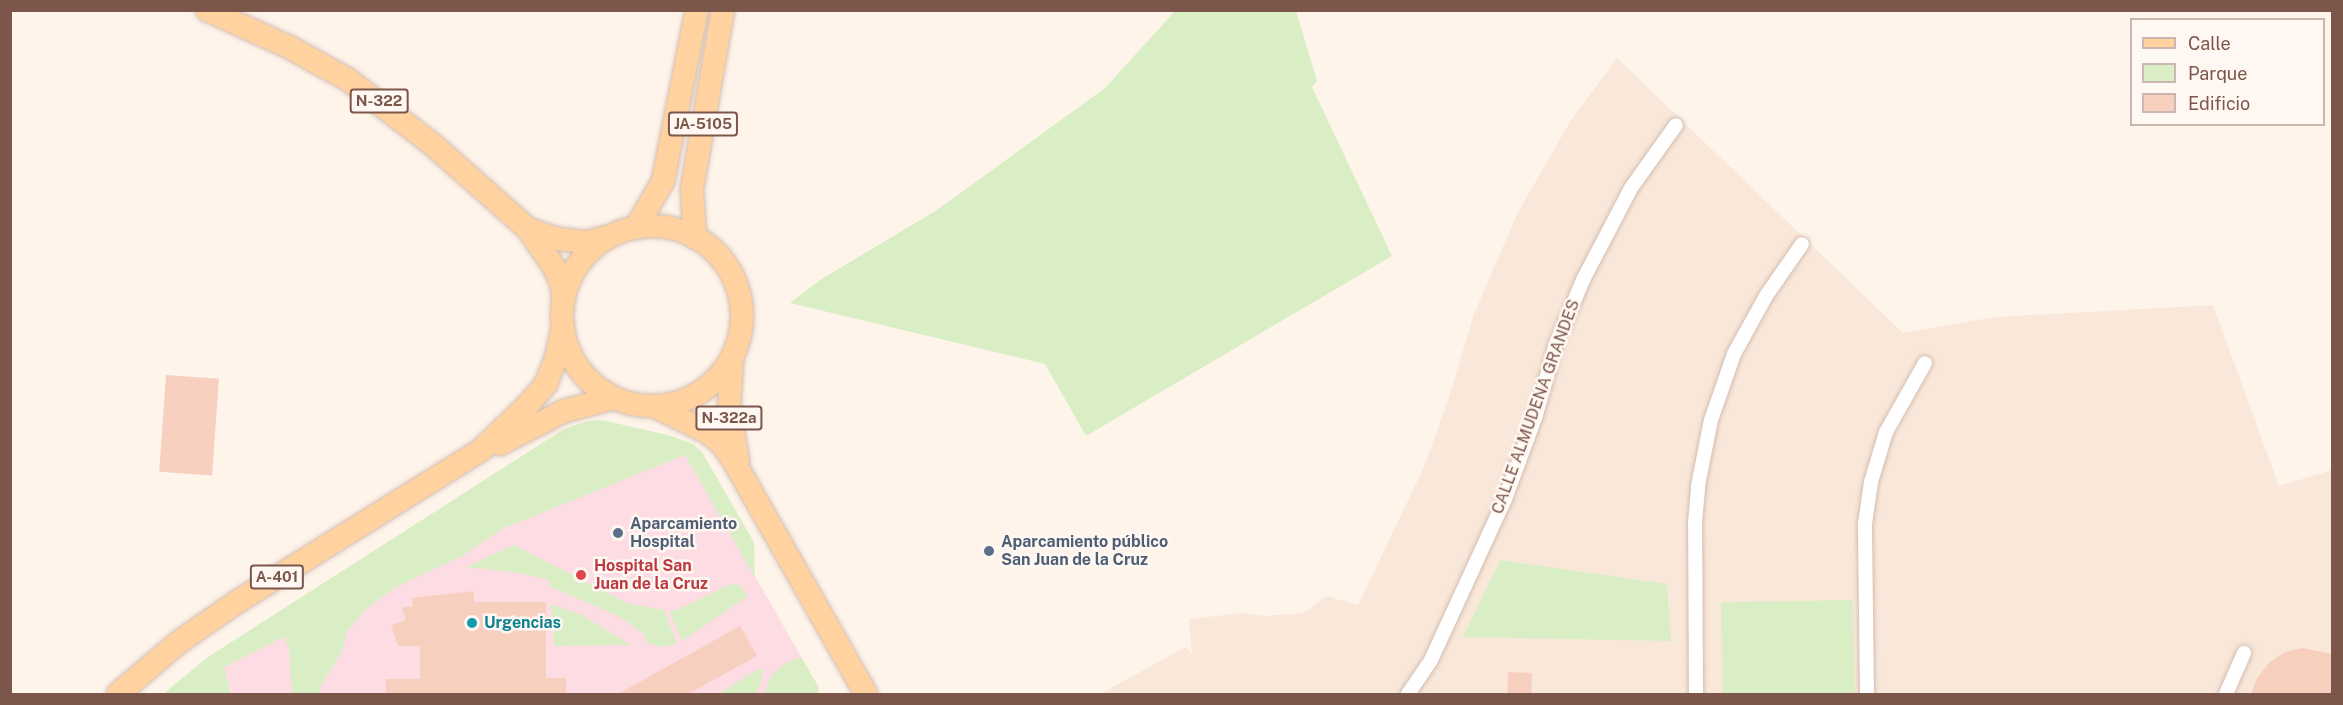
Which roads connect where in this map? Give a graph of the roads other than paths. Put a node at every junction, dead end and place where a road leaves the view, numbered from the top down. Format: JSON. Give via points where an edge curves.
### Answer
{"nodes":[{"id":1,"x":207,"y":10,"type":"edge"},
{"id":2,"x":697,"y":10,"type":"edge"},
{"id":3,"x":723,"y":10,"type":"edge"},
{"id":4,"x":1676,"y":125,"type":"dead end"},
{"id":5,"x":636,"y":228,"type":"junction"},
{"id":6,"x":528,"y":229,"type":"junction"},
{"id":7,"x":612,"y":236,"type":"junction"},
{"id":8,"x":695,"y":238,"type":"junction"},
{"id":9,"x":1802,"y":244,"type":"dead end"},
{"id":10,"x":563,"y":302,"type":"junction"},
{"id":11,"x":563,"y":327,"type":"junction"},
{"id":12,"x":732,"y":358,"type":"junction"},
{"id":13,"x":1925,"y":363,"type":"dead end"},
{"id":14,"x":614,"y":398,"type":"junction"},
{"id":15,"x":654,"y":406,"type":"junction"},
{"id":16,"x":481,"y":450,"type":"junction"},
{"id":17,"x":743,"y":477,"type":"junction"},
{"id":18,"x":2244,"y":653,"type":"dead end"},
{"id":19,"x":118,"y":694,"type":"edge"},
{"id":20,"x":866,"y":694,"type":"edge"},
{"id":21,"x":1408,"y":694,"type":"edge"},
{"id":22,"x":1696,"y":694,"type":"edge"},
{"id":23,"x":1867,"y":694,"type":"edge"},
{"id":24,"x":2226,"y":694,"type":"edge"}],
"edges":[{"from":1,"to":6,"type":"main road","number":"N-322","via":[[347,79],[432,144]]},
{"from":2,"to":5,"type":"main road","number":"JA-5105","via":[[663,182]]},
{"from":3,"to":8,"type":"main road","number":"JA-5105","via":[[694,178]]},
{"from":4,"to":21,"type":"street","name":"CALLE ALMUDENA GRANDES","via":[[1631,188],[1583,280],[1556,344],[1506,499],[1431,660]]},
{"from":5,"to":7,"type":"main road"},
{"from":5,"to":8,"type":"main road","via":[[666,228]]},
{"from":6,"to":7,"type":"main road","via":[[587,242]]},
{"from":6,"to":10,"type":"main road","via":[[554,267],[562,285]]},
{"from":7,"to":10,"type":"main road","via":[[579,264]]},
{"from":8,"to":12,"type":"main road","via":[[717,254],[737,287],[742,317]]},
{"from":9,"to":22,"type":"street","via":[[1766,296],[1734,354],[1711,420],[1695,523]]},
{"from":10,"to":11,"type":"main road"},
{"from":11,"to":14,"type":"main road","via":[[572,358],[583,374]]},
{"from":11,"to":16,"type":"main road","number":"A-401","via":[[546,384]]},
{"from":12,"to":15,"type":"main road","via":[[716,380],[694,396]]},
{"from":12,"to":17,"type":"main road","number":"N-322a","via":[[730,428]]},
{"from":13,"to":23,"type":"street","via":[[1886,432],[1871,482],[1865,542]]},
{"from":14,"to":15,"type":"main road"},
{"from":14,"to":16,"type":"main road","number":"A-401","via":[[564,411],[499,445]]},
{"from":15,"to":17,"type":"main road","number":"N-322a","via":[[721,443]]},
{"from":16,"to":19,"type":"main road","number":"A-401","via":[[237,602],[179,642]]},
{"from":17,"to":20,"type":"main road","number":"N-322a"},
{"from":18,"to":24,"type":"street"}]}
